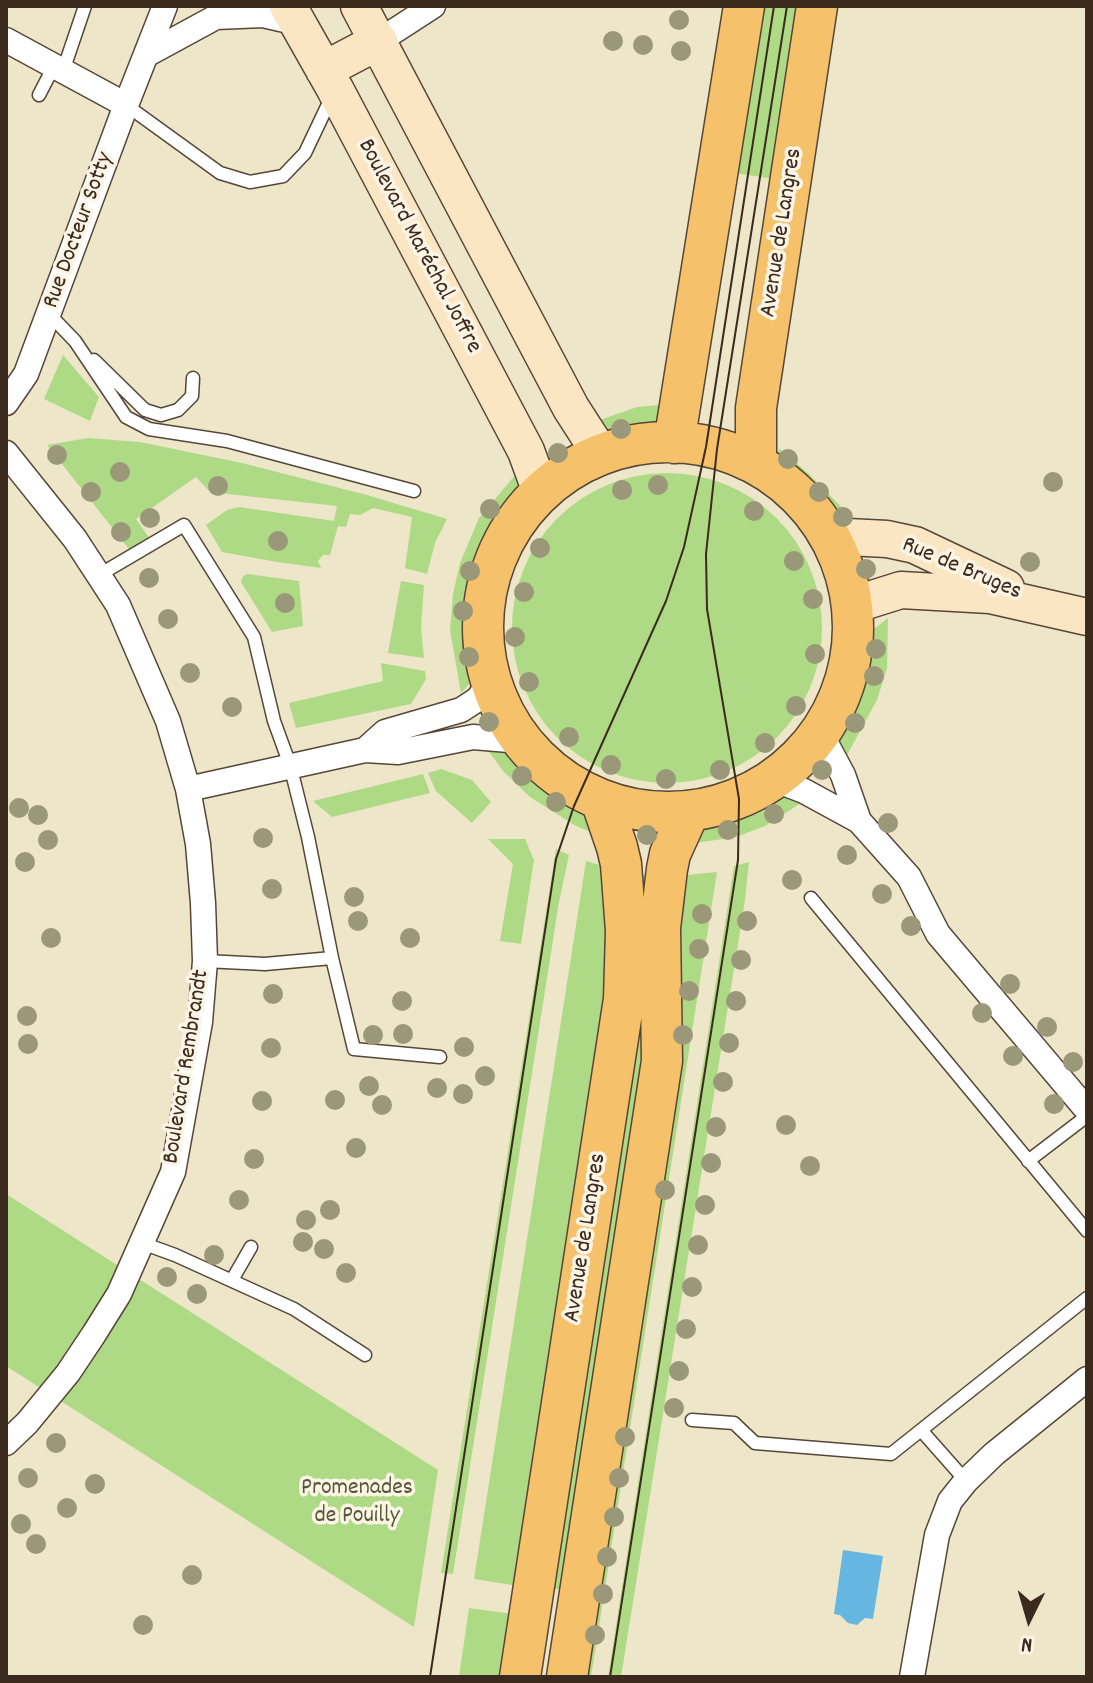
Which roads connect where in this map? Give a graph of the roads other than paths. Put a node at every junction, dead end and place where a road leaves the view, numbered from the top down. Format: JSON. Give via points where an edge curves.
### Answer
{"nodes":[{"id":1,"x":85,"y":6,"type":"edge"},
{"id":2,"x":165,"y":6,"type":"edge"},
{"id":3,"x":359,"y":6,"type":"edge"},
{"id":4,"x":433,"y":6,"type":"edge"},
{"id":5,"x":744,"y":6,"type":"edge"},
{"id":6,"x":817,"y":6,"type":"edge"},
{"id":7,"x":293,"y":15,"type":"edge"},
{"id":8,"x":6,"y":40,"type":"edge"},
{"id":9,"x":379,"y":41,"type":"junction"},
{"id":10,"x":146,"y":55,"type":"junction"},
{"id":11,"x":59,"y":69,"type":"junction"},
{"id":12,"x":330,"y":80,"type":"junction"},
{"id":13,"x":39,"y":95,"type":"dead end"},
{"id":14,"x":126,"y":105,"type":"junction"},
{"id":15,"x":49,"y":314,"type":"junction"},
{"id":16,"x":75,"y":341,"type":"junction"},
{"id":17,"x":193,"y":378,"type":"dead end"},
{"id":18,"x":6,"y":403,"type":"edge"},
{"id":19,"x":674,"y":443,"type":"junction"},
{"id":20,"x":6,"y":453,"type":"edge"},
{"id":21,"x":600,"y":453,"type":"junction"},
{"id":22,"x":756,"y":460,"type":"junction"},
{"id":23,"x":414,"y":491,"type":"dead end"},
{"id":24,"x":541,"y":492,"type":"junction"},
{"id":25,"x":828,"y":536,"type":"junction"},
{"id":26,"x":99,"y":575,"type":"junction"},
{"id":27,"x":853,"y":605,"type":"junction"},
{"id":28,"x":1044,"y":606,"type":"junction"},
{"id":29,"x":1087,"y":617,"type":"edge"},
{"id":30,"x":489,"y":683,"type":"junction"},
{"id":31,"x":820,"y":732,"type":"junction"},
{"id":32,"x":521,"y":741,"type":"junction"},
{"id":33,"x":365,"y":750,"type":"junction"},
{"id":34,"x":290,"y":765,"type":"junction"},
{"id":35,"x":773,"y":779,"type":"junction"},
{"id":36,"x":188,"y":789,"type":"junction"},
{"id":37,"x":601,"y":800,"type":"junction"},
{"id":38,"x":689,"y":812,"type":"junction"},
{"id":39,"x":859,"y":821,"type":"junction"},
{"id":40,"x":811,"y":898,"type":"dead end"},
{"id":41,"x":332,"y":958,"type":"junction"},
{"id":42,"x":205,"y":961,"type":"junction"},
{"id":43,"x":440,"y":1057,"type":"dead end"},
{"id":44,"x":1087,"y":1113,"type":"edge"},
{"id":45,"x":1028,"y":1161,"type":"junction"},
{"id":46,"x":1087,"y":1231,"type":"edge"},
{"id":47,"x":142,"y":1243,"type":"junction"},
{"id":48,"x":251,"y":1247,"type":"dead end"},
{"id":49,"x":232,"y":1280,"type":"junction"},
{"id":50,"x":1087,"y":1298,"type":"edge"},
{"id":51,"x":365,"y":1355,"type":"dead end"},
{"id":52,"x":1087,"y":1379,"type":"edge"},
{"id":53,"x":692,"y":1420,"type":"dead end"},
{"id":54,"x":921,"y":1430,"type":"junction"},
{"id":55,"x":6,"y":1443,"type":"edge"},
{"id":56,"x":966,"y":1481,"type":"junction"},
{"id":57,"x":520,"y":1677,"type":"edge"},
{"id":58,"x":567,"y":1677,"type":"edge"},
{"id":59,"x":912,"y":1677,"type":"edge"}],
"edges":[{"from":1,"to":11,"type":"lane"},
{"from":2,"to":10,"type":"street","name":"Rue Docteur Sotty"},
{"from":3,"to":9,"type":"main road"},
{"from":4,"to":9,"type":"street"},
{"from":5,"to":19,"type":"main road"},
{"from":6,"to":22,"type":"main road","name":"Avenue de Langres","via":[[756,408]]},
{"from":7,"to":10,"type":"street","via":[[216,17]]},
{"from":7,"to":12,"type":"main road","name":"Boulevard Maréchal Joffre"},
{"from":8,"to":11,"type":"street"},
{"from":9,"to":12,"type":"main road"},
{"from":9,"to":21,"type":"main road","via":[[571,408]]},
{"from":10,"to":14,"type":"street","name":"Rue Docteur Sotty"},
{"from":11,"to":13,"type":"lane"},
{"from":11,"to":14,"type":"street"},
{"from":12,"to":14,"type":"lane","via":[[305,153],[283,176],[250,182],[220,173]]},
{"from":12,"to":24,"type":"main road","name":"Boulevard Maréchal Joffre","via":[[526,451]]},
{"from":14,"to":15,"type":"street","name":"Rue Docteur Sotty"},
{"from":15,"to":16,"type":"lane"},
{"from":15,"to":18,"type":"street","name":"Rue Docteur Sotty","via":[[26,374]]},
{"from":16,"to":17,"type":"lane","via":[[145,410],[161,415],[178,410],[192,396]]},
{"from":16,"to":23,"type":"lane","via":[[126,417],[149,429],[227,441]]},
{"from":19,"to":21,"type":"main road","via":[[635,444]]},
{"from":19,"to":22,"type":"main road"},
{"from":20,"to":26,"type":"street","name":"Boulevard Rembrandt"},
{"from":21,"to":24,"type":"main road"},
{"from":22,"to":25,"type":"main road","via":[[793,488],[821,519]]},
{"from":24,"to":30,"type":"main road","via":[[501,545],[488,584],[483,636]]},
{"from":25,"to":27,"type":"main road"},
{"from":25,"to":28,"type":"main road","name":"Rue de Bruges","via":[[915,545]]},
{"from":26,"to":34,"type":"lane","via":[[184,525],[254,637]]},
{"from":26,"to":36,"type":"street","name":"Boulevard Rembrandt","via":[[156,691]]},
{"from":27,"to":28,"type":"main road","name":"Rue de Bruges","via":[[901,590],[990,595]]},
{"from":27,"to":31,"type":"main road","via":[[851,650],[839,699]]},
{"from":28,"to":29,"type":"main road","name":"Rue de Bruges"},
{"from":30,"to":32,"type":"main road"},
{"from":30,"to":33,"type":"street","via":[[461,710],[385,732]]},
{"from":31,"to":35,"type":"main road"},
{"from":31,"to":39,"type":"street"},
{"from":32,"to":33,"type":"street","via":[[473,737],[398,752]]},
{"from":32,"to":37,"type":"main road","via":[[553,774]]},
{"from":33,"to":34,"type":"street"},
{"from":34,"to":36,"type":"street"},
{"from":34,"to":41,"type":"lane"},
{"from":35,"to":38,"type":"main road","via":[[739,799]]},
{"from":35,"to":39,"type":"street"},
{"from":36,"to":42,"type":"street","name":"Boulevard Rembrandt"},
{"from":37,"to":38,"type":"main road","via":[[638,810]]},
{"from":37,"to":57,"type":"main road","name":"Avenue de Langres","via":[[621,864],[624,999]]},
{"from":38,"to":58,"type":"main road","name":"Avenue de Langres","via":[[667,869],[660,928],[662,1061]]},
{"from":39,"to":44,"type":"street","via":[[909,877],[938,934]]},
{"from":40,"to":45,"type":"lane"},
{"from":41,"to":42,"type":"lane","via":[[265,964]]},
{"from":41,"to":43,"type":"lane","via":[[354,1049]]},
{"from":42,"to":47,"type":"street","name":"Boulevard Rembrandt","via":[[200,1022],[173,1172]]},
{"from":44,"to":45,"type":"lane"},
{"from":45,"to":46,"type":"lane"},
{"from":47,"to":49,"type":"lane"},
{"from":47,"to":55,"type":"street","name":"Boulevard Rembrandt","via":[[119,1294],[68,1373]]},
{"from":48,"to":49,"type":"lane"},
{"from":49,"to":51,"type":"lane","via":[[294,1309]]},
{"from":50,"to":54,"type":"lane"},
{"from":52,"to":56,"type":"street"},
{"from":53,"to":54,"type":"lane","via":[[734,1423],[755,1443],[891,1454]]},
{"from":54,"to":56,"type":"lane"},
{"from":56,"to":59,"type":"street","via":[[950,1501],[937,1535]]}]}
